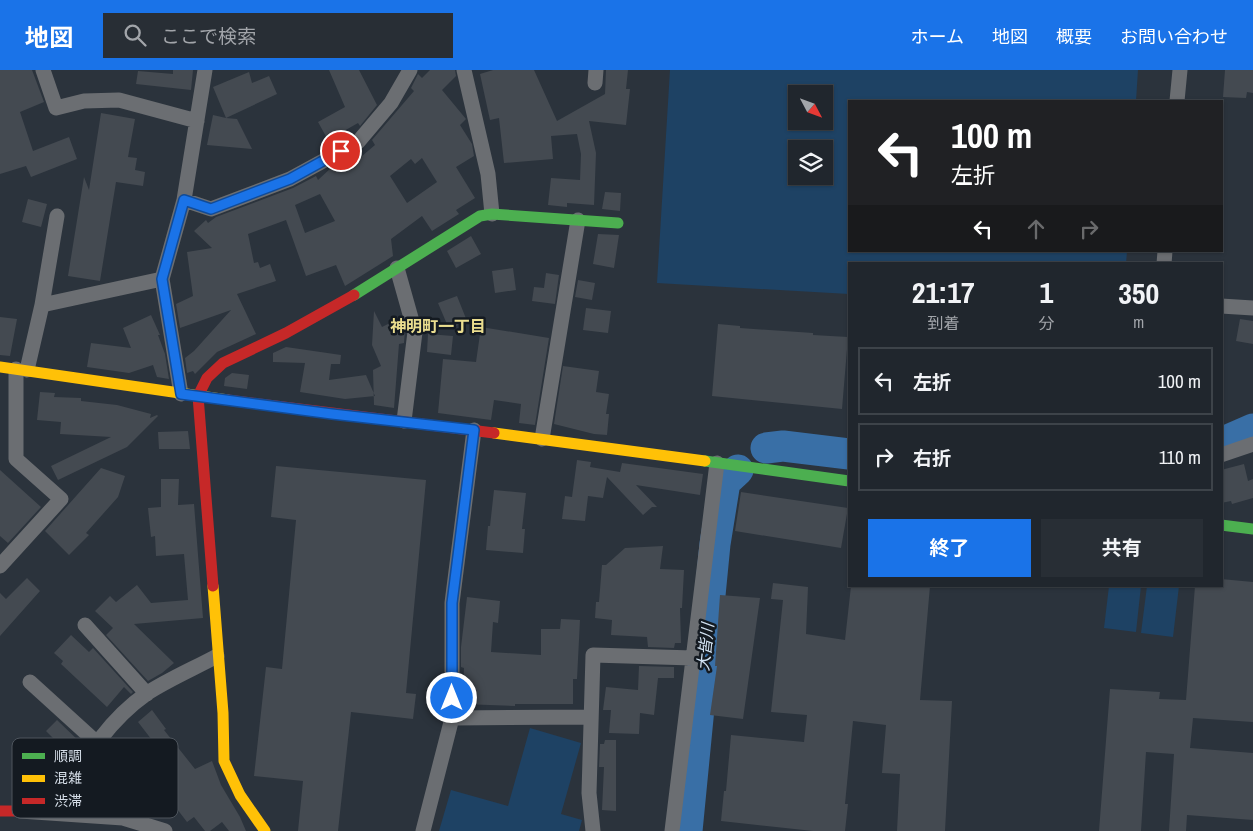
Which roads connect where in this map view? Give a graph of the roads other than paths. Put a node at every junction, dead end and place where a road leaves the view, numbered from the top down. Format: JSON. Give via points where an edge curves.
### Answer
{"nodes":[{"id":1,"x":43,"y":70,"type":"edge"},
{"id":2,"x":205,"y":70,"type":"edge"},
{"id":3,"x":410,"y":70,"type":"edge"},
{"id":4,"x":464,"y":70,"type":"edge"},
{"id":5,"x":1180,"y":70,"type":"edge"},
{"id":6,"x":1177,"y":100,"type":"edge"},
{"id":7,"x":196,"y":122,"type":"junction"},
{"id":8,"x":184,"y":200,"type":"junction"},
{"id":9,"x":492,"y":214,"type":"junction"},
{"id":10,"x":57,"y":216,"type":"dead end"},
{"id":11,"x":578,"y":220,"type":"junction"},
{"id":12,"x":618,"y":223,"type":"dead end"},
{"id":13,"x":397,"y":268,"type":"junction"},
{"id":14,"x":162,"y":279,"type":"junction"},
{"id":15,"x":42,"y":305,"type":"junction"},
{"id":16,"x":1223,"y":306,"type":"edge"},
{"id":17,"x":1253,"y":308,"type":"edge"},
{"id":18,"x":0,"y":367,"type":"edge"},
{"id":19,"x":21,"y":370,"type":"junction"},
{"id":20,"x":181,"y":394,"type":"junction"},
{"id":21,"x":198,"y":396,"type":"junction"},
{"id":22,"x":404,"y":421,"type":"junction"},
{"id":23,"x":474,"y":430,"type":"junction"},
{"id":24,"x":542,"y":439,"type":"junction"},
{"id":25,"x":1253,"y":444,"type":"edge"},
{"id":26,"x":1223,"y":454,"type":"edge"},
{"id":27,"x":717,"y":463,"type":"junction"},
{"id":28,"x":848,"y":481,"type":"edge"},
{"id":29,"x":1223,"y":525,"type":"edge"},
{"id":30,"x":1253,"y":528,"type":"edge"},
{"id":31,"x":1,"y":562,"type":"edge"},
{"id":32,"x":85,"y":625,"type":"dead end"},
{"id":33,"x":217,"y":656,"type":"junction"},
{"id":34,"x":693,"y":658,"type":"junction"},
{"id":35,"x":30,"y":682,"type":"dead end"},
{"id":36,"x":147,"y":694,"type":"junction"},
{"id":37,"x":591,"y":717,"type":"junction"},
{"id":38,"x":452,"y":718,"type":"junction"},
{"id":39,"x":92,"y":738,"type":"edge"},
{"id":40,"x":99,"y":738,"type":"edge"},
{"id":41,"x":123,"y":818,"type":"edge"},
{"id":42,"x":165,"y":831,"type":"edge"},
{"id":43,"x":265,"y":831,"type":"edge"},
{"id":44,"x":423,"y":831,"type":"edge"},
{"id":45,"x":593,"y":831,"type":"edge"},
{"id":46,"x":672,"y":831,"type":"edge"}],
"edges":[{"from":1,"to":7,"type":"street","via":[[56,108],[84,101],[119,100]]},
{"from":2,"to":7,"type":"street"},
{"from":3,"to":8,"type":"street","via":[[391,103],[358,142],[290,179],[211,209]]},
{"from":4,"to":9,"type":"street","via":[[488,174]]},
{"from":5,"to":6,"type":"street"},
{"from":7,"to":8,"type":"street"},
{"from":8,"to":14,"type":"street"},
{"from":9,"to":11,"type":"street"},
{"from":9,"to":13,"type":"street","via":[[480,216]]},
{"from":10,"to":15,"type":"street"},
{"from":11,"to":12,"type":"street"},
{"from":11,"to":24,"type":"street"},
{"from":13,"to":21,"type":"street","via":[[286,333],[223,363],[207,378]]},
{"from":13,"to":22,"type":"street","via":[[415,332]]},
{"from":14,"to":15,"type":"street"},
{"from":14,"to":20,"type":"street"},
{"from":15,"to":19,"type":"street"},
{"from":16,"to":17,"type":"street"},
{"from":18,"to":19,"type":"street"},
{"from":19,"to":20,"type":"street"},
{"from":19,"to":31,"type":"street","via":[[16,458],[61,499]]},
{"from":20,"to":21,"type":"street"},
{"from":21,"to":22,"type":"street"},
{"from":21,"to":33,"type":"street"},
{"from":22,"to":23,"type":"street"},
{"from":23,"to":24,"type":"street"},
{"from":23,"to":38,"type":"street","via":[[452,603]]},
{"from":24,"to":27,"type":"street"},
{"from":25,"to":26,"type":"street"},
{"from":27,"to":28,"type":"street"},
{"from":27,"to":34,"type":"street"},
{"from":29,"to":30,"type":"street"},
{"from":32,"to":36,"type":"street"},
{"from":33,"to":36,"type":"street"},
{"from":33,"to":43,"type":"street","via":[[224,761],[240,795]]},
{"from":34,"to":37,"type":"street","via":[[593,655]]},
{"from":34,"to":46,"type":"street"},
{"from":35,"to":39,"type":"street"},
{"from":36,"to":40,"type":"street","via":[[116,719]]},
{"from":37,"to":38,"type":"street"},
{"from":37,"to":45,"type":"street","via":[[589,793]]},
{"from":38,"to":44,"type":"street"},
{"from":41,"to":42,"type":"street"}]}
